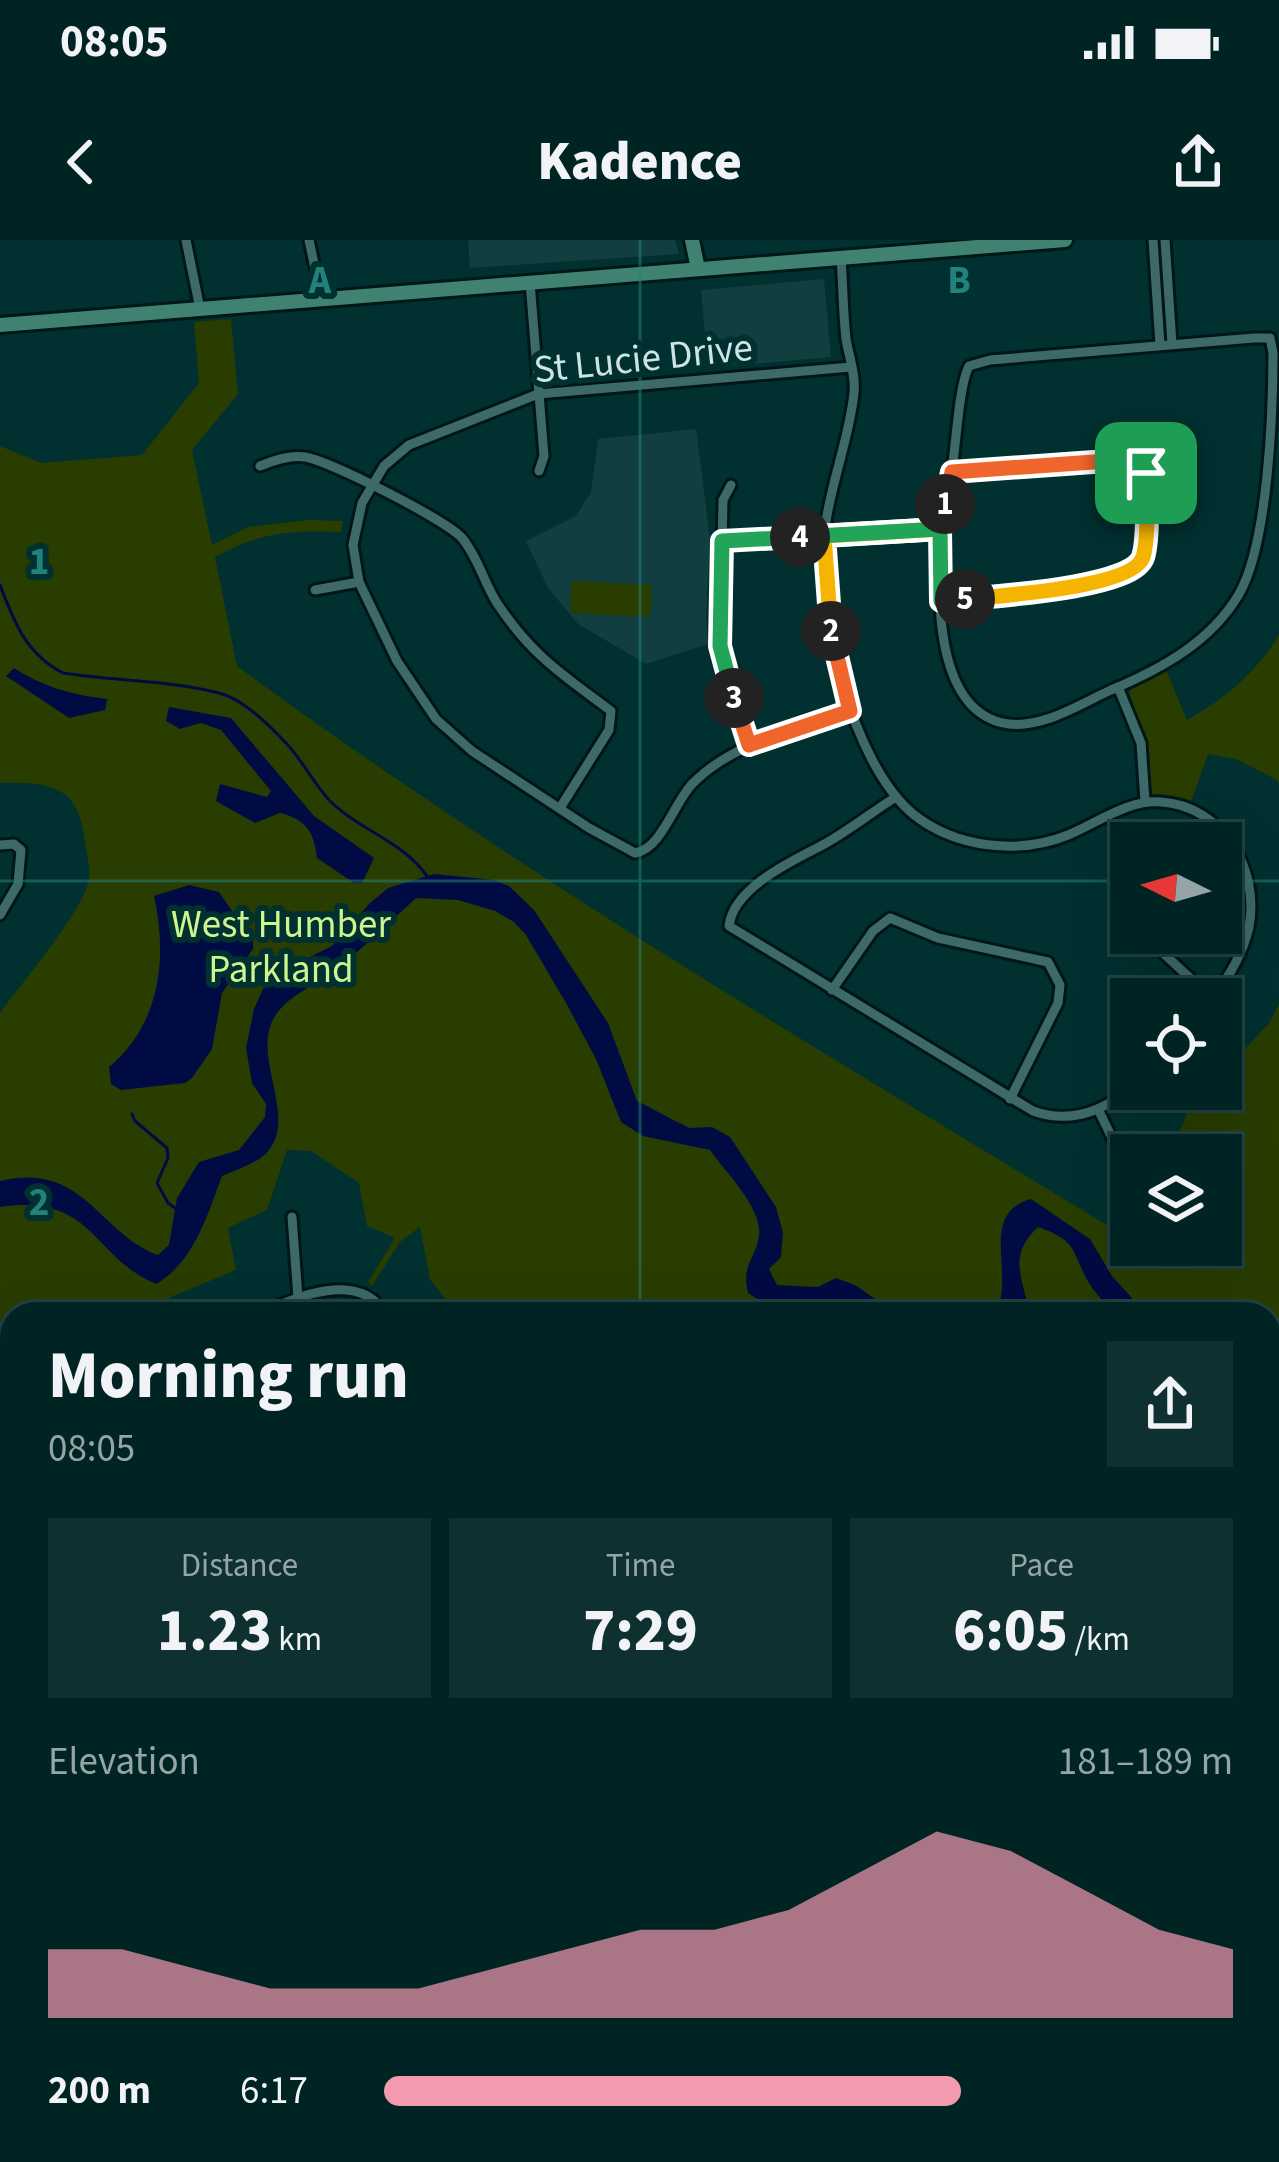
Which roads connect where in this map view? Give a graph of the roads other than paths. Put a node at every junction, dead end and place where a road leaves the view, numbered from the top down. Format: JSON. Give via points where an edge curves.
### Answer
{"nodes":[{"id":1,"x":186,"y":240,"type":"edge"},
{"id":2,"x":309,"y":240,"type":"edge"},
{"id":3,"x":692,"y":240,"type":"edge"},
{"id":4,"x":1065,"y":240,"type":"edge"},
{"id":5,"x":1153,"y":240,"type":"edge"},
{"id":6,"x":1165,"y":240,"type":"edge"},
{"id":7,"x":841,"y":257,"type":"junction"},
{"id":8,"x":698,"y":268,"type":"junction"},
{"id":9,"x":530,"y":282,"type":"junction"},
{"id":10,"x":322,"y":301,"type":"junction"},
{"id":11,"x":200,"y":309,"type":"junction"},
{"id":12,"x":0,"y":325,"type":"edge"},
{"id":13,"x":1172,"y":344,"type":"junction"},
{"id":14,"x":1160,"y":345,"type":"junction"},
{"id":15,"x":851,"y":367,"type":"junction"},
{"id":16,"x":538,"y":394,"type":"junction"},
{"id":17,"x":260,"y":466,"type":"dead end"},
{"id":18,"x":539,"y":471,"type":"dead end"},
{"id":19,"x":952,"y":472,"type":"junction"},
{"id":20,"x":731,"y":485,"type":"dead end"},
{"id":21,"x":373,"y":486,"type":"junction"},
{"id":22,"x":940,"y":529,"type":"junction"},
{"id":23,"x":824,"y":536,"type":"junction"},
{"id":24,"x":722,"y":541,"type":"junction"},
{"id":25,"x":359,"y":582,"type":"junction"},
{"id":26,"x":315,"y":590,"type":"dead end"},
{"id":27,"x":941,"y":601,"type":"junction"},
{"id":28,"x":1118,"y":687,"type":"junction"},
{"id":29,"x":850,"y":711,"type":"junction"},
{"id":30,"x":749,"y":745,"type":"junction"},
{"id":31,"x":896,"y":797,"type":"junction"},
{"id":32,"x":1145,"y":801,"type":"junction"},
{"id":33,"x":560,"y":808,"type":"junction"},
{"id":34,"x":0,"y":845,"type":"edge"},
{"id":35,"x":0,"y":915,"type":"edge"},
{"id":36,"x":1163,"y":954,"type":"edge"},
{"id":37,"x":1189,"y":978,"type":"edge"},
{"id":38,"x":1226,"y":978,"type":"edge"},
{"id":39,"x":832,"y":990,"type":"junction"},
{"id":40,"x":1010,"y":1099,"type":"junction"},
{"id":41,"x":1110,"y":1102,"type":"edge"},
{"id":42,"x":1099,"y":1109,"type":"junction"},
{"id":43,"x":1111,"y":1134,"type":"edge"},
{"id":44,"x":292,"y":1216,"type":"dead end"},
{"id":45,"x":298,"y":1298,"type":"junction"},
{"id":46,"x":289,"y":1302,"type":"edge"},
{"id":47,"x":376,"y":1302,"type":"edge"}],
"edges":[{"from":1,"to":11,"type":"street"},
{"from":2,"to":10,"type":"street"},
{"from":3,"to":8,"type":"main road"},
{"from":4,"to":7,"type":"main road"},
{"from":5,"to":14,"type":"street"},
{"from":6,"to":13,"type":"street"},
{"from":7,"to":8,"type":"main road"},
{"from":7,"to":15,"type":"street"},
{"from":8,"to":9,"type":"main road"},
{"from":9,"to":10,"type":"main road"},
{"from":9,"to":16,"type":"street"},
{"from":10,"to":11,"type":"main road"},
{"from":11,"to":12,"type":"main road"},
{"from":13,"to":14,"type":"street"},
{"from":13,"to":28,"type":"street","via":[[1270,338],[1259,545],[1216,627]]},
{"from":14,"to":19,"type":"street","via":[[974,362],[962,385]]},
{"from":15,"to":16,"type":"street","name":"St Lucie Drive"},
{"from":15,"to":23,"type":"street","via":[[850,424]]},
{"from":16,"to":18,"type":"street"},
{"from":16,"to":21,"type":"street","name":"St Lucie Drive","via":[[409,445]]},
{"from":17,"to":21,"type":"street","via":[[301,456]]},
{"from":19,"to":22,"type":"street"},
{"from":19,"to":27,"type":"street","via":[[1143,461],[1144,555],[1123,573],[1043,592]]},
{"from":20,"to":24,"type":"street"},
{"from":21,"to":25,"type":"street","name":"St Lucie Drive","via":[[354,535]]},
{"from":21,"to":33,"type":"street","via":[[460,536],[532,649],[611,711],[609,730]]},
{"from":22,"to":23,"type":"street"},
{"from":22,"to":27,"type":"street"},
{"from":23,"to":24,"type":"street"},
{"from":23,"to":29,"type":"street","via":[[828,617]]},
{"from":24,"to":30,"type":"street","via":[[720,646]]},
{"from":25,"to":26,"type":"street"},
{"from":25,"to":33,"type":"street","name":"St Lucie Drive","via":[[397,661],[445,730]]},
{"from":27,"to":28,"type":"street","via":[[952,670],[983,715],[1023,724]]},
{"from":28,"to":32,"type":"street","via":[[1141,743]]},
{"from":29,"to":30,"type":"street","name":"St Lucie Drive"},
{"from":29,"to":31,"type":"street"},
{"from":30,"to":33,"type":"street","name":"St Lucie Drive","via":[[690,785],[641,853]]},
{"from":31,"to":32,"type":"street","via":[[935,828],[1000,846],[1044,843]]},
{"from":31,"to":39,"type":"street","via":[[773,873],[729,921]]},
{"from":32,"to":38,"type":"street","via":[[1202,814],[1244,865],[1248,932]]},
{"from":34,"to":35,"type":"street","via":[[14,844],[21,856],[18,884]]},
{"from":36,"to":37,"type":"street"},
{"from":39,"to":40,"type":"street"},
{"from":39,"to":40,"type":"street","via":[[890,918],[938,938],[1048,962],[1060,985],[1058,1003]]},
{"from":40,"to":42,"type":"street","via":[[1048,1116]]},
{"from":41,"to":42,"type":"street"},
{"from":42,"to":43,"type":"street"},
{"from":44,"to":45,"type":"street"},
{"from":45,"to":46,"type":"street"},
{"from":45,"to":47,"type":"street","via":[[356,1290]]}]}
